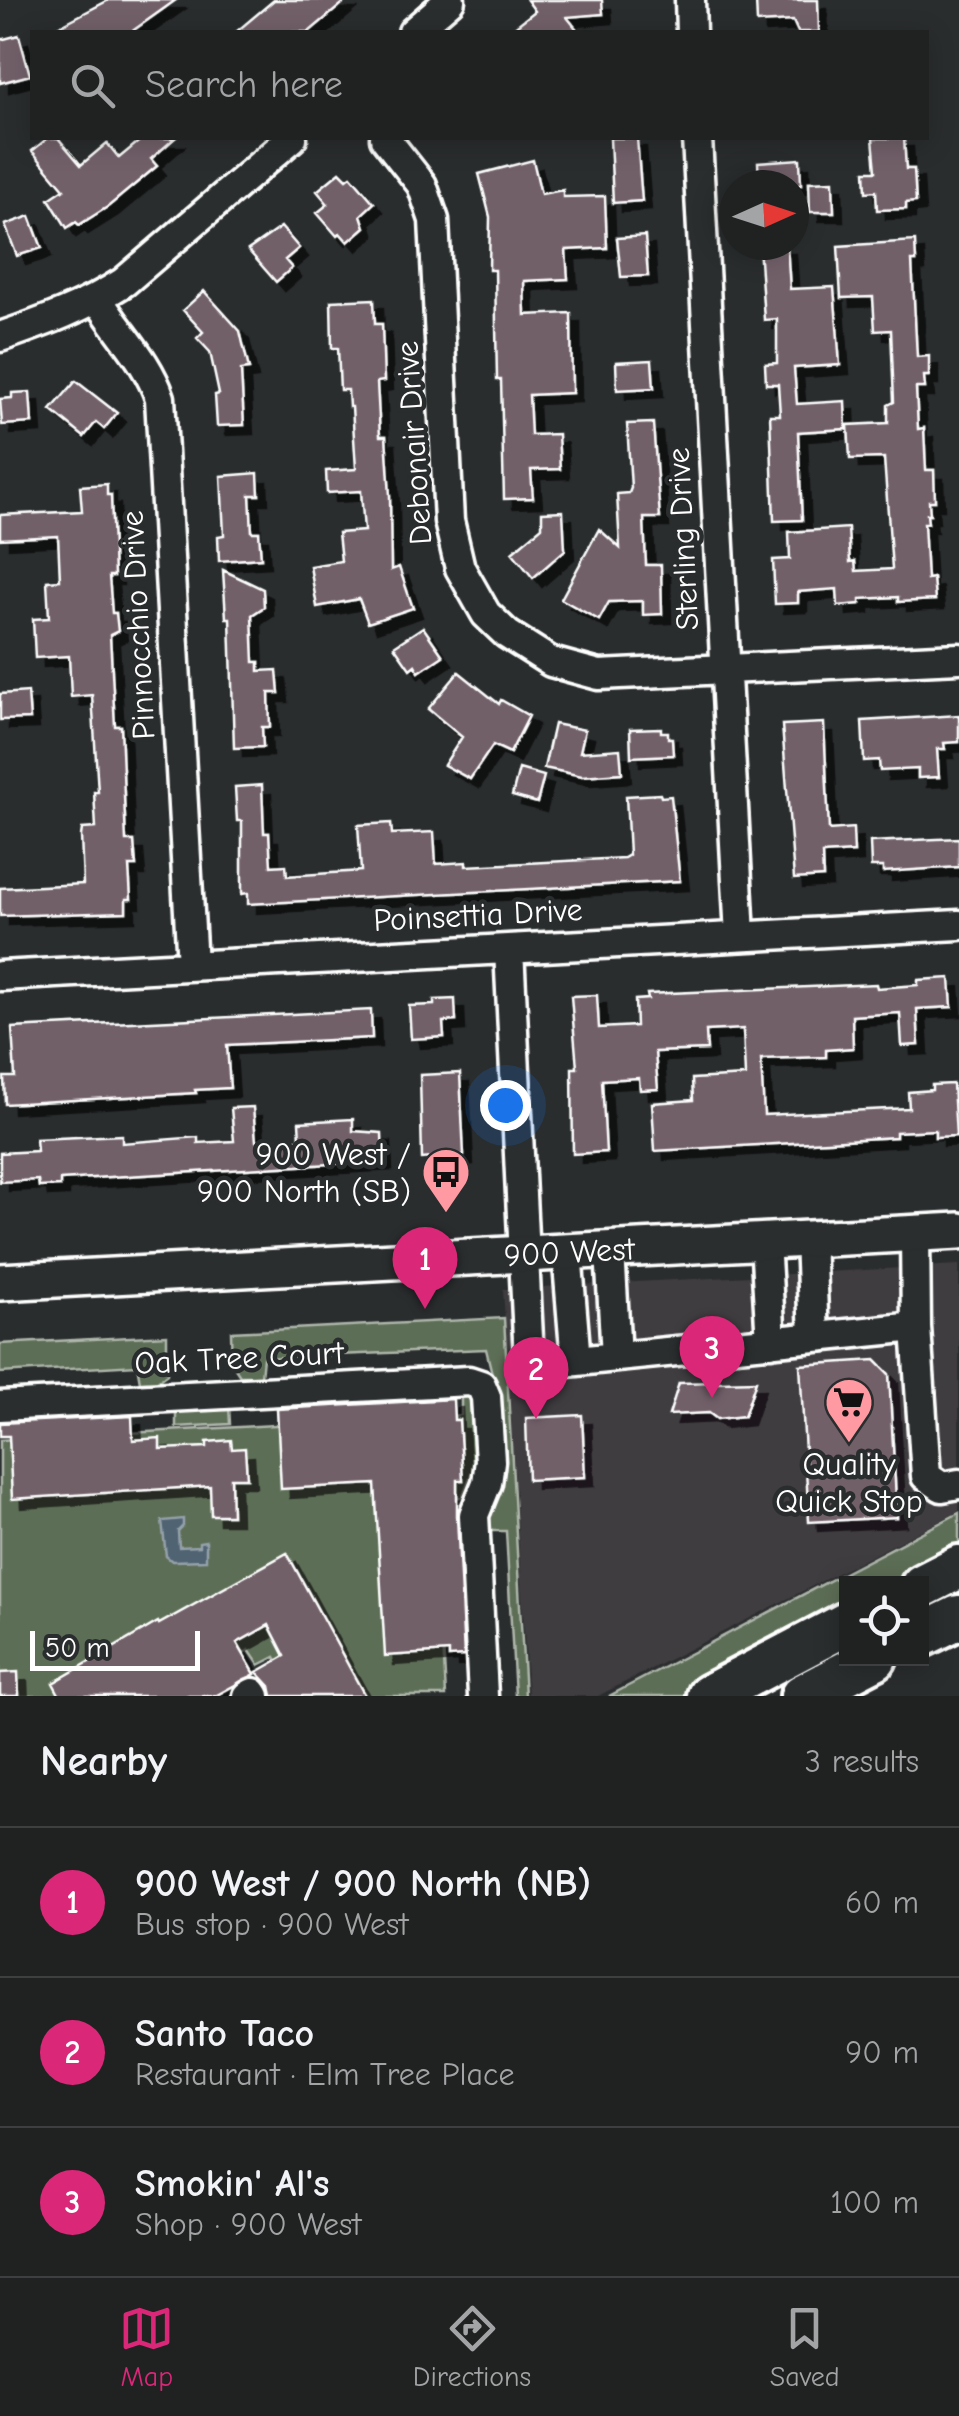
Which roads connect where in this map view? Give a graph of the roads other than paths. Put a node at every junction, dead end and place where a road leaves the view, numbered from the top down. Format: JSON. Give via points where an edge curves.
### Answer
{"nodes":[{"id":1,"x":450,"y":0,"type":"edge"},
{"id":2,"x":690,"y":0,"type":"edge"},
{"id":3,"x":415,"y":30,"type":"edge"},
{"id":4,"x":692,"y":30,"type":"edge"},
{"id":5,"x":290,"y":140,"type":"edge"},
{"id":6,"x":387,"y":140,"type":"edge"},
{"id":7,"x":697,"y":140,"type":"edge"},
{"id":8,"x":98,"y":299,"type":"junction"},
{"id":9,"x":0,"y":336,"type":"edge"},
{"id":10,"x":959,"y":658,"type":"edge"},
{"id":11,"x":726,"y":671,"type":"junction"},
{"id":12,"x":959,"y":925,"type":"edge"},
{"id":13,"x":740,"y":936,"type":"junction"},
{"id":14,"x":508,"y":948,"type":"junction"},
{"id":15,"x":192,"y":966,"type":"junction"},
{"id":16,"x":0,"y":976,"type":"edge"},
{"id":17,"x":959,"y":1231,"type":"edge"},
{"id":18,"x":914,"y":1234,"type":"junction"},
{"id":19,"x":810,"y":1239,"type":"junction"},
{"id":20,"x":765,"y":1241,"type":"junction"},
{"id":21,"x":610,"y":1250,"type":"junction"},
{"id":22,"x":567,"y":1252,"type":"junction"},
{"id":23,"x":526,"y":1254,"type":"junction"},
{"id":24,"x":0,"y":1282,"type":"edge"},
{"id":25,"x":916,"y":1327,"type":"junction"},
{"id":26,"x":814,"y":1337,"type":"junction"},
{"id":27,"x":770,"y":1342,"type":"junction"},
{"id":28,"x":616,"y":1357,"type":"junction"},
{"id":29,"x":576,"y":1362,"type":"junction"},
{"id":30,"x":0,"y":1406,"type":"edge"},
{"id":31,"x":959,"y":1484,"type":"edge"},
{"id":32,"x":959,"y":1567,"type":"edge"},
{"id":33,"x":929,"y":1582,"type":"edge"},
{"id":34,"x":959,"y":1616,"type":"edge"},
{"id":35,"x":839,"y":1628,"type":"edge"},
{"id":36,"x":929,"y":1631,"type":"edge"},
{"id":37,"x":860,"y":1666,"type":"edge"},
{"id":38,"x":483,"y":1696,"type":"edge"},
{"id":39,"x":709,"y":1696,"type":"edge"},
{"id":40,"x":802,"y":1696,"type":"edge"}],
"edges":[{"from":1,"to":3,"type":"street"},
{"from":2,"to":4,"type":"street"},
{"from":5,"to":8,"type":"street"},
{"from":6,"to":11,"type":"street","name":"Debonair Drive","via":[[422,185],[434,220],[449,521],[472,593],[506,634],[575,670],[623,676]]},
{"from":7,"to":11,"type":"street","name":"Sterling Drive"},
{"from":8,"to":9,"type":"street"},
{"from":8,"to":15,"type":"street","name":"Pinnocchio Drive","via":[[144,362],[160,398]]},
{"from":10,"to":11,"type":"street","name":"Debonair Drive"},
{"from":11,"to":13,"type":"street","name":"Sterling Drive"},
{"from":12,"to":13,"type":"street","name":"Poinsettia Drive"},
{"from":13,"to":14,"type":"street","name":"Poinsettia Drive"},
{"from":14,"to":15,"type":"street","name":"Poinsettia Drive"},
{"from":14,"to":23,"type":"street"},
{"from":15,"to":16,"type":"street","name":"Poinsettia Drive"},
{"from":17,"to":18,"type":"main road","name":"900 West"},
{"from":18,"to":19,"type":"main road","name":"900 West"},
{"from":18,"to":25,"type":"street"},
{"from":19,"to":20,"type":"main road","name":"900 West"},
{"from":19,"to":26,"type":"street"},
{"from":20,"to":21,"type":"main road","name":"900 West"},
{"from":20,"to":27,"type":"street"},
{"from":21,"to":22,"type":"main road","name":"900 West"},
{"from":21,"to":28,"type":"street"},
{"from":22,"to":23,"type":"main road","name":"900 West"},
{"from":22,"to":29,"type":"street"},
{"from":23,"to":24,"type":"main road","name":"900 West"},
{"from":23,"to":29,"type":"street","via":[[529,1359]]},
{"from":25,"to":26,"type":"street"},
{"from":25,"to":31,"type":"street","via":[[926,1476],[942,1487]]},
{"from":26,"to":27,"type":"street"},
{"from":27,"to":28,"type":"street"},
{"from":28,"to":29,"type":"street"},
{"from":30,"to":38,"type":"street","name":"Oak Tree Court","via":[[481,1385],[490,1461],[474,1515]]},
{"from":32,"to":33,"type":"highway"},
{"from":34,"to":36,"type":"highway"},
{"from":35,"to":39,"type":"highway"},
{"from":37,"to":40,"type":"highway"}]}
